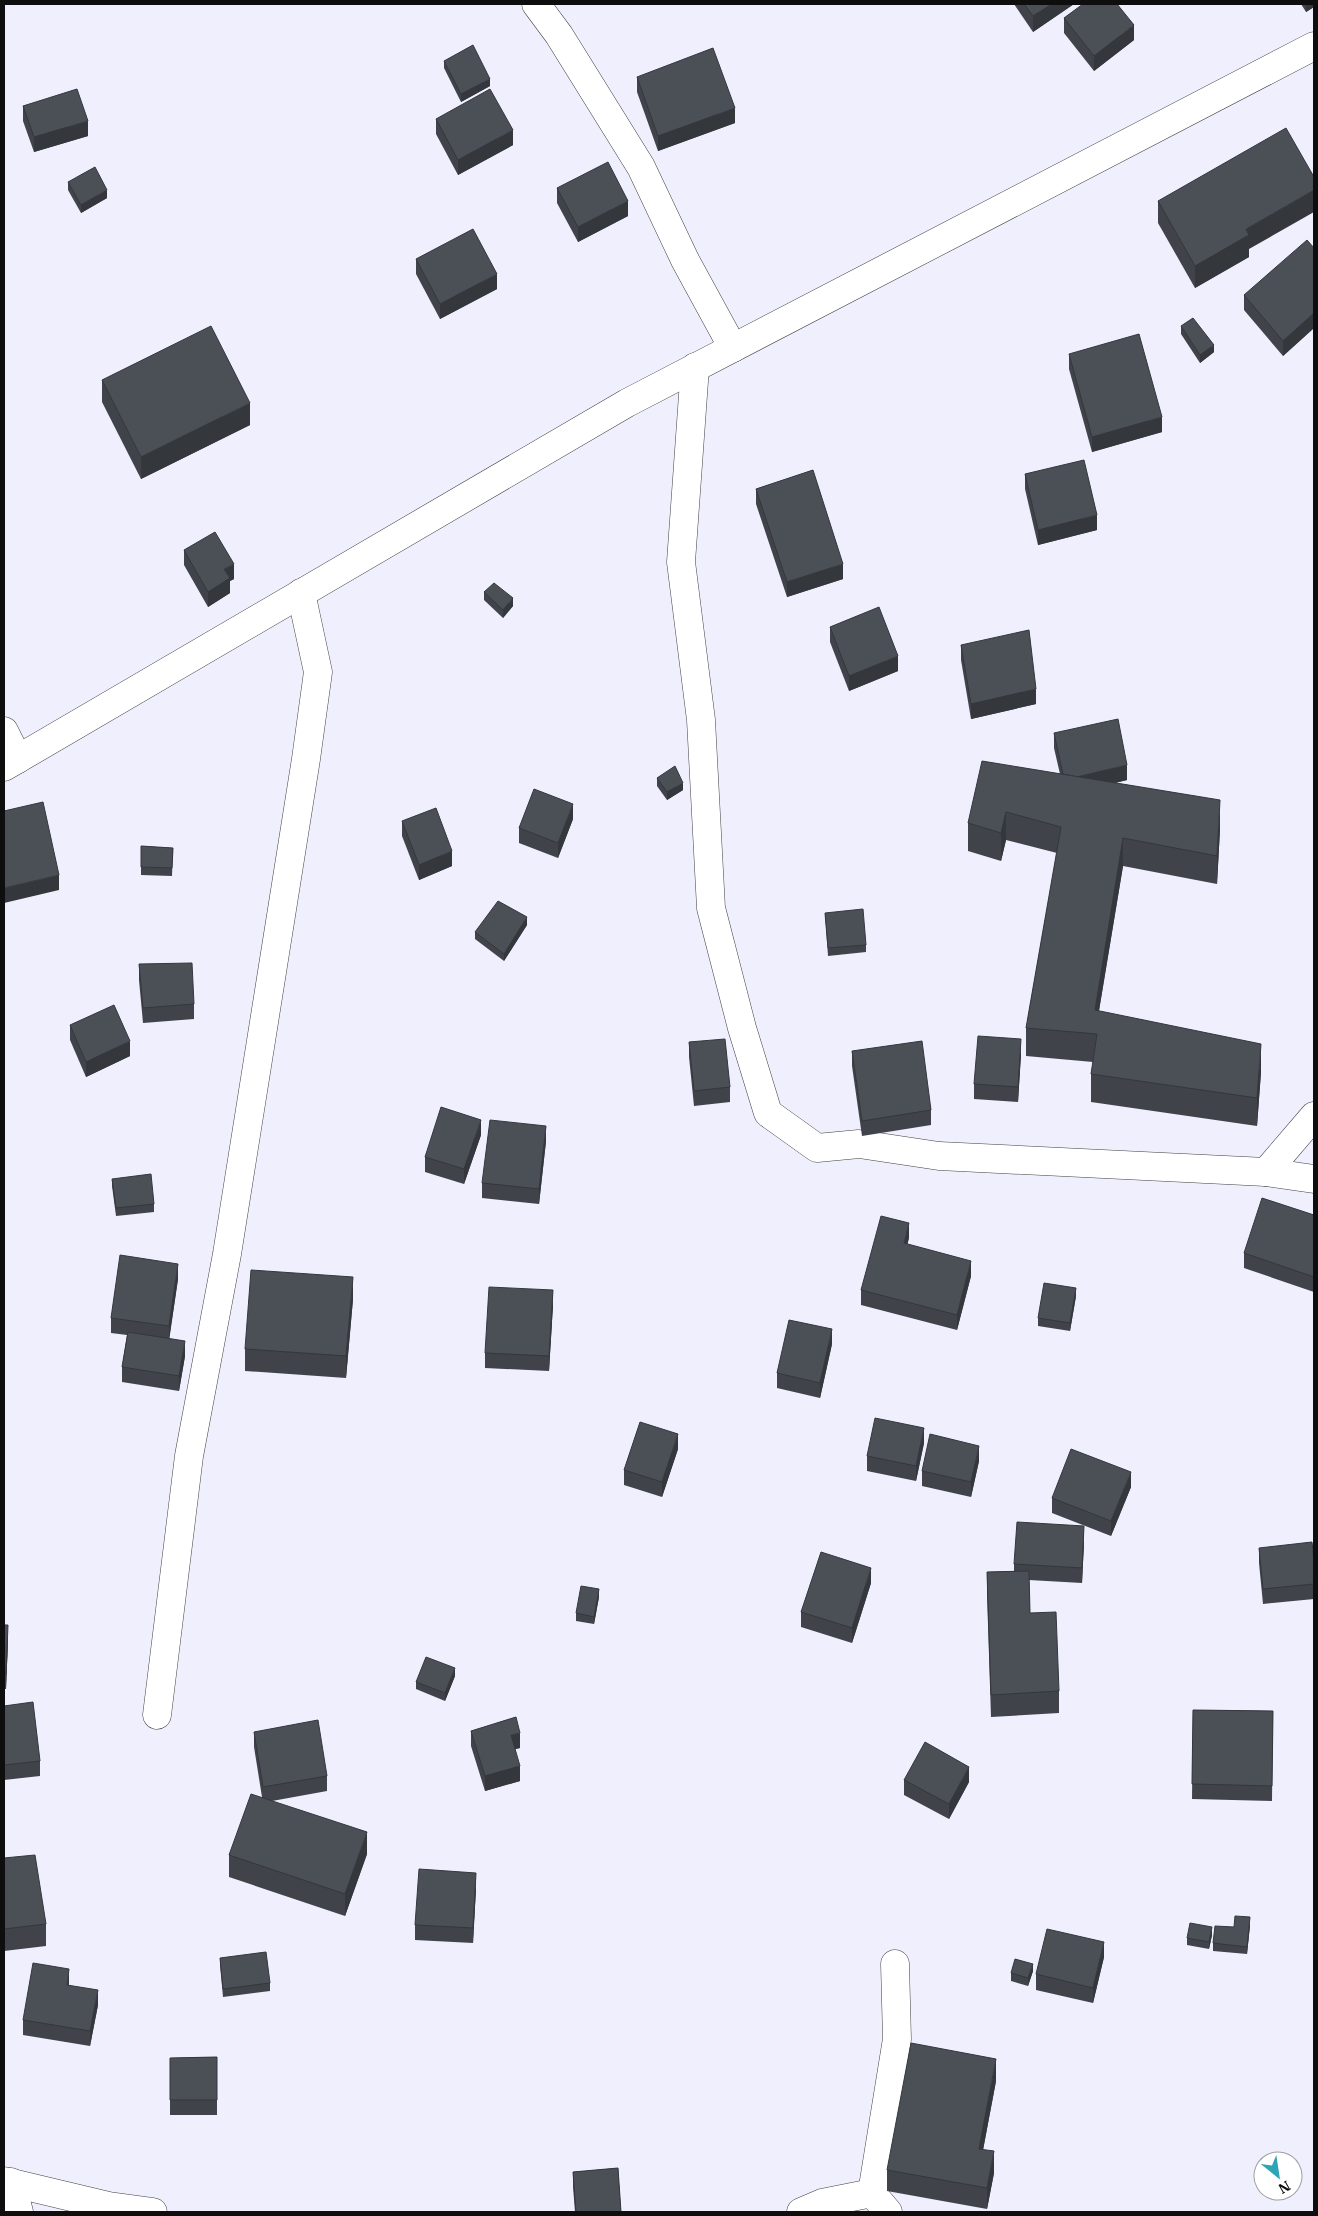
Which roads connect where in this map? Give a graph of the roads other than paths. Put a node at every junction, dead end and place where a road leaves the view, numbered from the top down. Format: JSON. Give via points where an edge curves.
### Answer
{"nodes":[{"id":1,"x":536,"y":4,"type":"edge"},
{"id":2,"x":1314,"y":46,"type":"edge"},
{"id":3,"x":732,"y":348,"type":"junction"},
{"id":4,"x":695,"y":367,"type":"junction"},
{"id":5,"x":301,"y":593,"type":"junction"},
{"id":6,"x":4,"y":731,"type":"edge"},
{"id":7,"x":11,"y":763,"type":"edge"},
{"id":8,"x":1314,"y":1116,"type":"edge"},
{"id":9,"x":1266,"y":1172,"type":"junction"},
{"id":10,"x":1314,"y":1179,"type":"edge"},
{"id":11,"x":156,"y":1715,"type":"dead end"},
{"id":12,"x":895,"y":1964,"type":"dead end"},
{"id":13,"x":7,"y":2182,"type":"edge"},
{"id":14,"x":880,"y":2203,"type":"edge"},
{"id":15,"x":19,"y":2212,"type":"edge"},
{"id":16,"x":154,"y":2212,"type":"edge"},
{"id":17,"x":801,"y":2212,"type":"edge"}],
"edges":[{"from":1,"to":3,"type":"street","via":[[642,168],[685,260]]},
{"from":2,"to":3,"type":"street"},
{"from":3,"to":4,"type":"street"},
{"from":4,"to":5,"type":"street","via":[[627,403]]},
{"from":4,"to":9,"type":"street","via":[[681,562],[701,720],[711,908],[768,1113],[817,1148],[859,1144],[939,1156]]},
{"from":5,"to":7,"type":"street"},
{"from":5,"to":11,"type":"street","via":[[318,672],[227,1254],[189,1456]]},
{"from":6,"to":7,"type":"street"},
{"from":8,"to":9,"type":"street"},
{"from":9,"to":10,"type":"street"},
{"from":12,"to":14,"type":"street","via":[[897,2039]]},
{"from":13,"to":15,"type":"street"},
{"from":13,"to":16,"type":"street","via":[[109,2206]]},
{"from":14,"to":17,"type":"street","via":[[822,2203]]}]}
